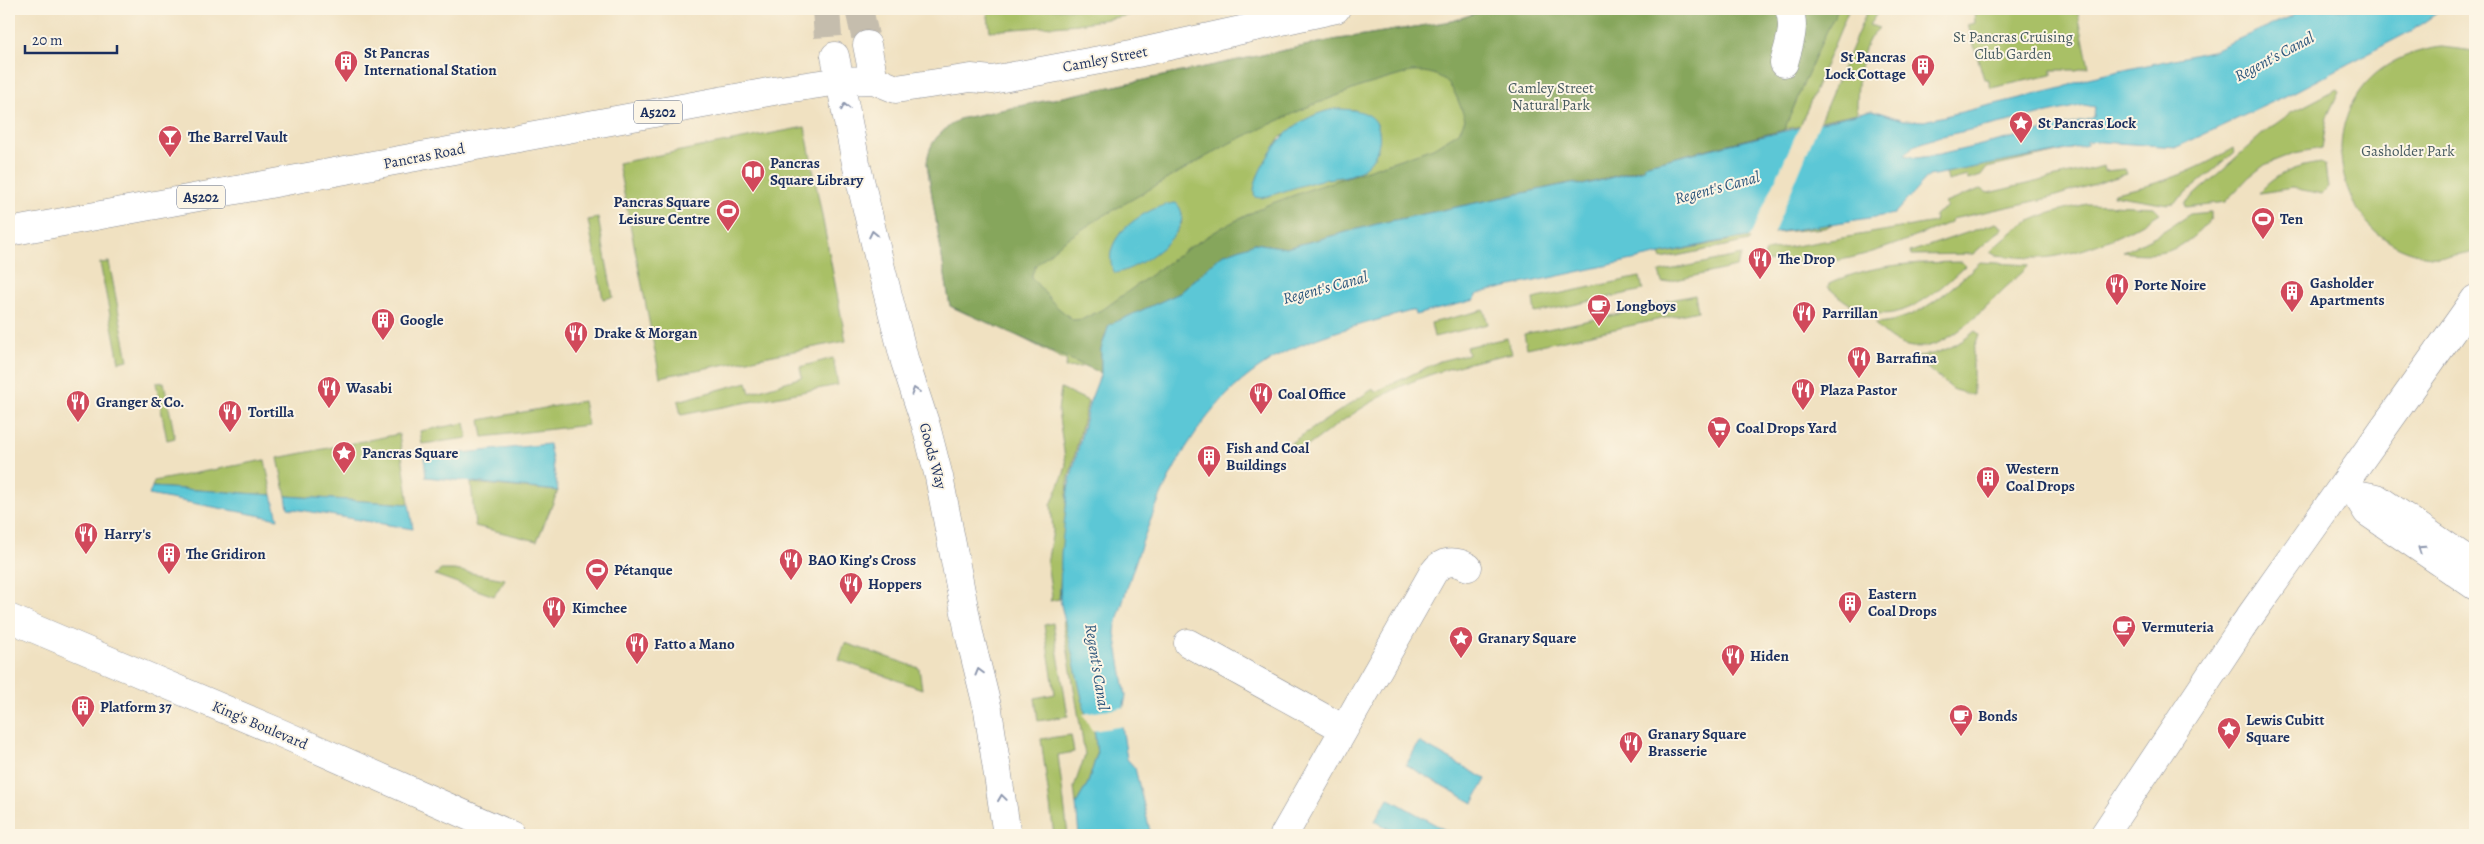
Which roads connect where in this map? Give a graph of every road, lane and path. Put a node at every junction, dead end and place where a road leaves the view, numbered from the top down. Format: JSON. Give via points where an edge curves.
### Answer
{"nodes":[{"id":1,"x":1336,"y":9,"type":"edge"},
{"id":2,"x":1789,"y":9,"type":"edge"},
{"id":3,"x":867,"y":45,"type":"tunnel mouth"},
{"id":4,"x":1784,"y":63,"type":"dead end"},
{"id":5,"x":838,"y":68,"type":"junction"},
{"id":6,"x":874,"y":80,"type":"junction"},
{"id":7,"x":9,"y":232,"type":"edge"},
{"id":8,"x":2475,"y":299,"type":"edge"},
{"id":9,"x":2349,"y":489,"type":"junction"},
{"id":10,"x":2475,"y":565,"type":"edge"},
{"id":11,"x":1468,"y":567,"type":"dead end"},
{"id":12,"x":2475,"y":586,"type":"edge"},
{"id":13,"x":9,"y":618,"type":"edge"},
{"id":14,"x":1188,"y":642,"type":"dead end"},
{"id":15,"x":1344,"y":730,"type":"junction"},
{"id":16,"x":511,"y":835,"type":"edge"},
{"id":17,"x":1007,"y":835,"type":"edge"},
{"id":18,"x":1284,"y":835,"type":"edge"},
{"id":19,"x":2104,"y":835,"type":"edge"}],
"edges":[{"from":1,"to":6,"type":"street","name":"Camley Street","via":[[1137,53],[992,80],[971,78],[896,89]]},
{"from":2,"to":4,"type":"street","via":[[1793,20]]},
{"from":3,"to":6,"type":"street"},
{"from":5,"to":6,"type":"street","name":"Pancras Road"},
{"from":5,"to":7,"type":"street","name":"Pancras Road","number":"A5202","via":[[779,90]]},
{"from":17,"to":5,"type":"street","name":"Goods Way","one_way":true,"via":[[988,710],[969,633],[939,477],[880,264]]},
{"from":8,"to":9,"type":"street"},
{"from":9,"to":10,"type":"street","via":[[2377,498]]},
{"from":12,"to":9,"type":"street","one_way":true,"via":[[2367,512]]},
{"from":9,"to":19,"type":"street","via":[[2174,727]]},
{"from":11,"to":15,"type":"street","via":[[1448,562],[1436,568]]},
{"from":13,"to":16,"type":"street","name":"King's Boulevard"},
{"from":14,"to":15,"type":"street"},
{"from":15,"to":18,"type":"street"}]}
